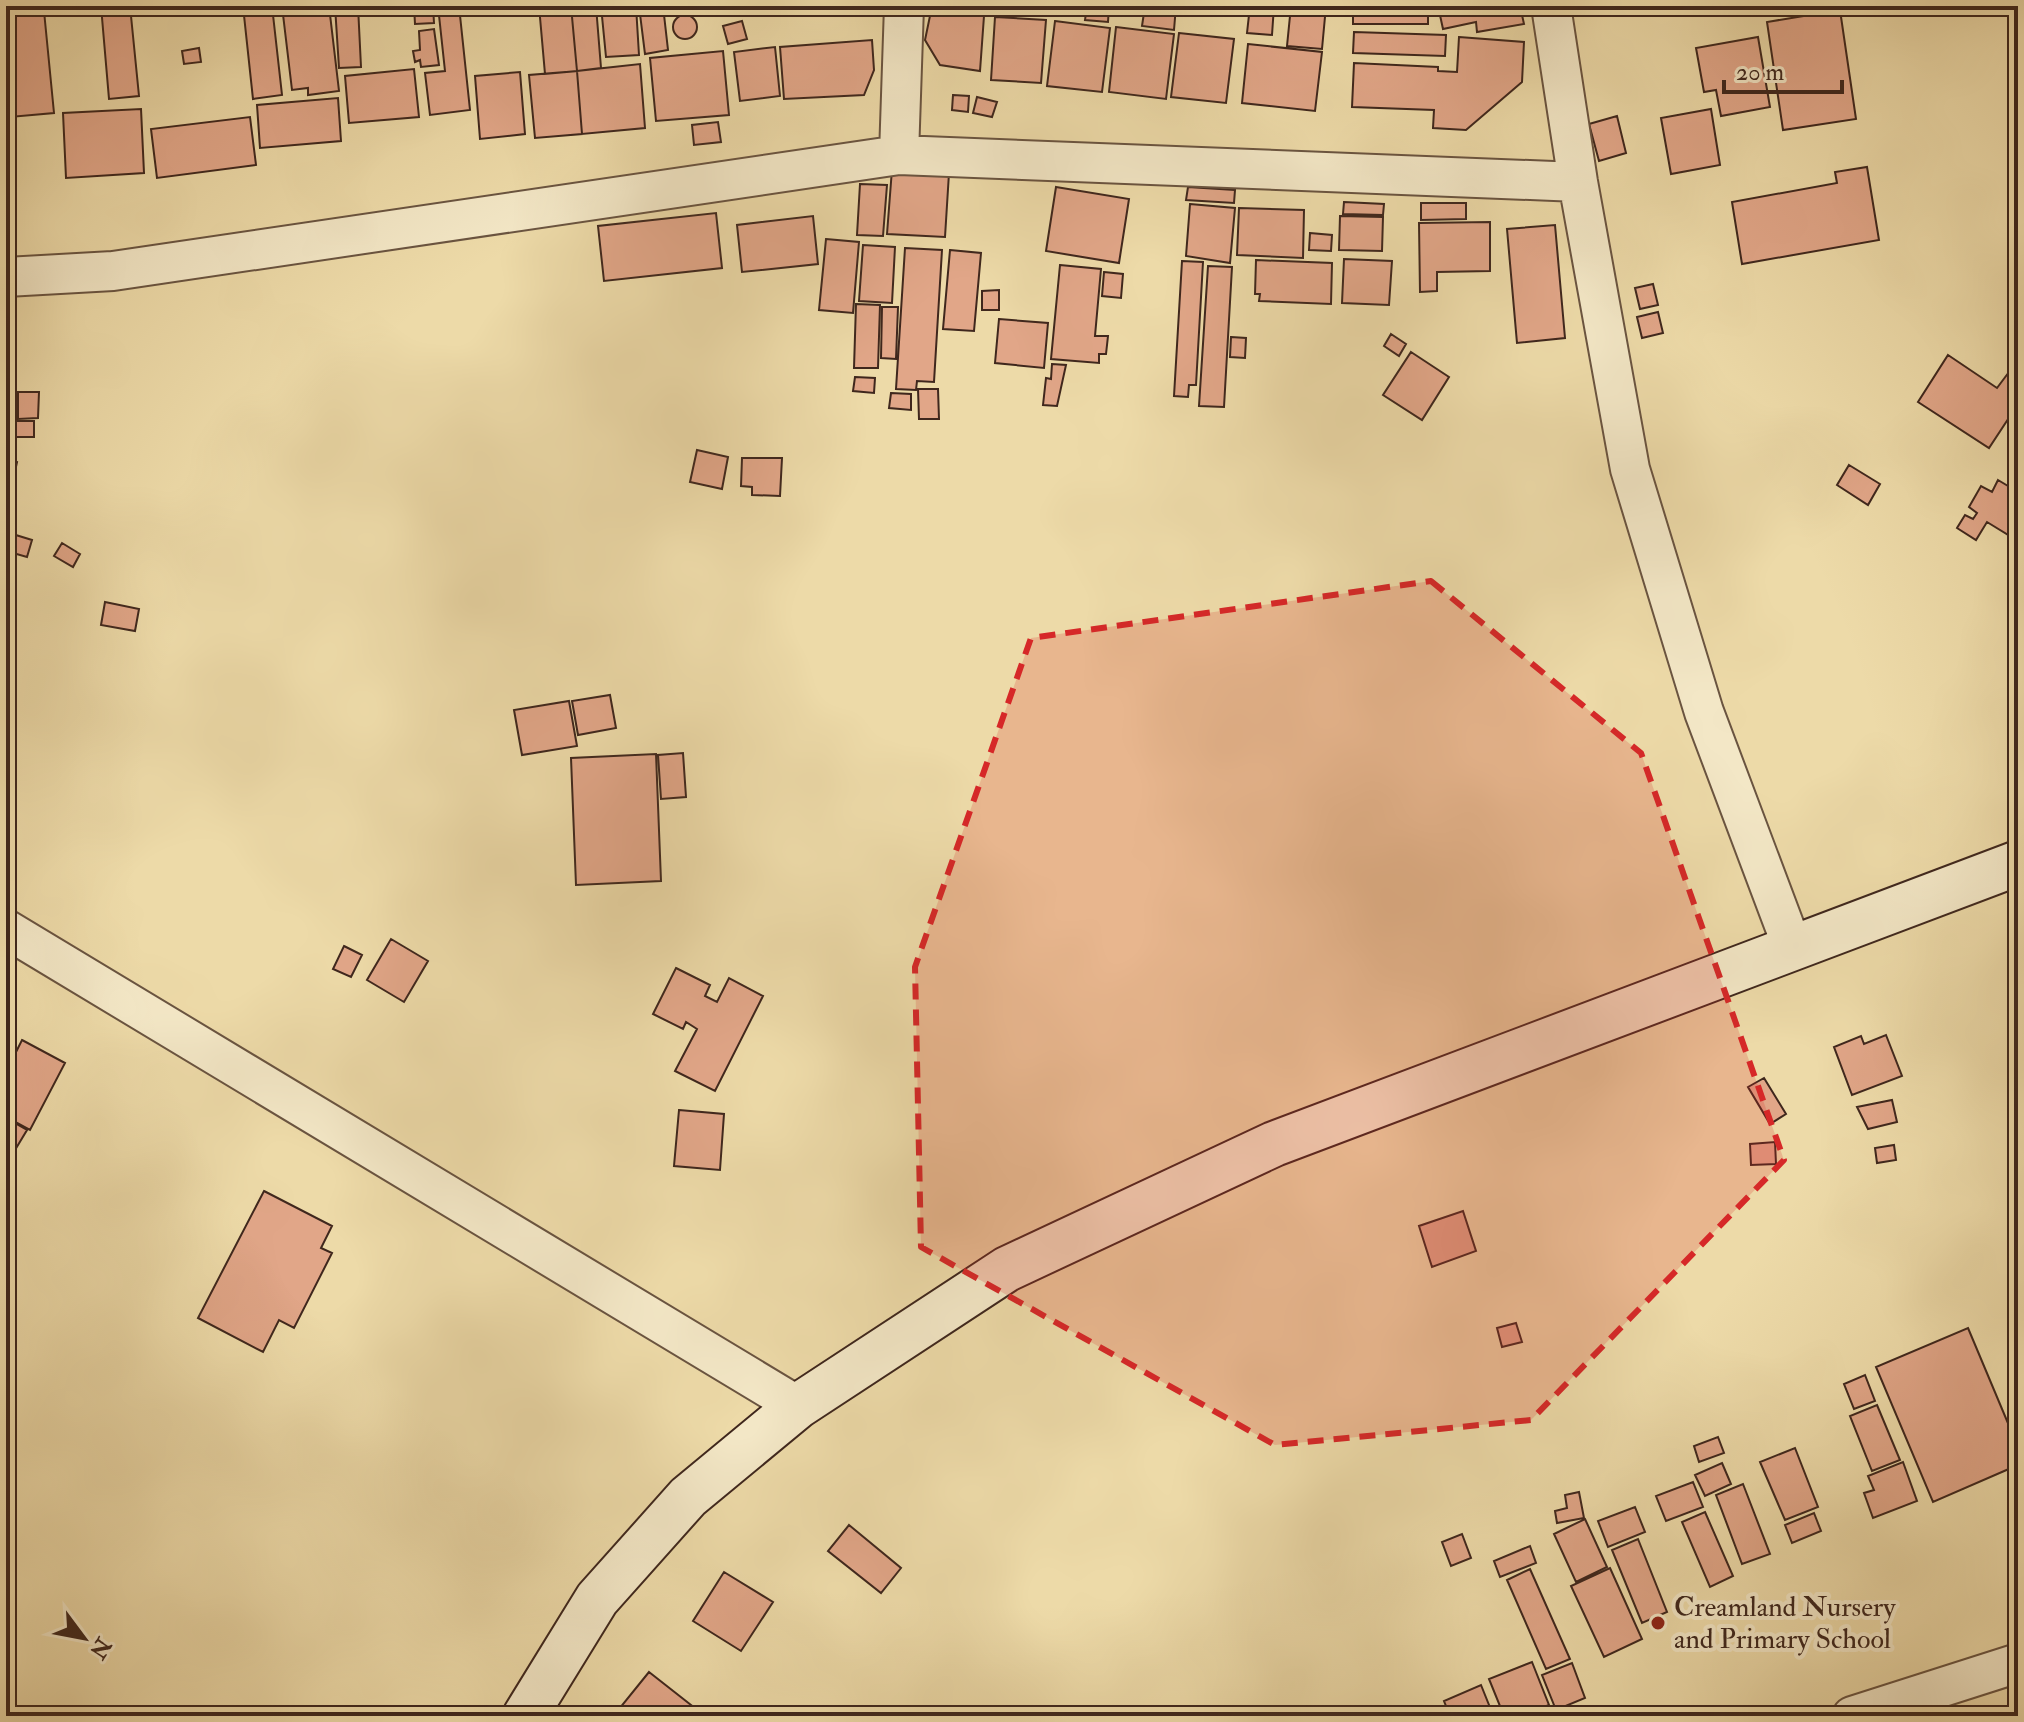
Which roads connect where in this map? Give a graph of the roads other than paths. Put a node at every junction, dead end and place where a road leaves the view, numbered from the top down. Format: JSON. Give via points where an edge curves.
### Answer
{"nodes":[{"id":1,"x":904,"y":6,"type":"edge"},
{"id":2,"x":1551,"y":6,"type":"edge"},
{"id":3,"x":899,"y":155,"type":"junction"},
{"id":4,"x":1578,"y":182,"type":"junction"},
{"id":5,"x":6,"y":277,"type":"edge"},
{"id":6,"x":2018,"y":863,"type":"edge"},
{"id":7,"x":6,"y":929,"type":"edge"},
{"id":8,"x":1792,"y":946,"type":"junction"},
{"id":9,"x":798,"y":1406,"type":"junction"},
{"id":10,"x":2018,"y":1663,"type":"edge"},
{"id":11,"x":525,"y":1716,"type":"edge"},
{"id":12,"x":1852,"y":1716,"type":"edge"}],
"edges":[{"from":1,"to":3,"type":"street"},
{"from":2,"to":4,"type":"street"},
{"from":3,"to":4,"type":"street"},
{"from":3,"to":5,"type":"street","via":[[113,271]]},
{"from":4,"to":8,"type":"street","via":[[1630,469],[1704,712]]},
{"from":6,"to":8,"type":"main road"},
{"from":7,"to":9,"type":"street"},
{"from":8,"to":9,"type":"main road","via":[[1274,1144],[1007,1269]]},
{"from":9,"to":11,"type":"main road","via":[[688,1497],[597,1599]]},
{"from":10,"to":12,"type":"street"}]}
